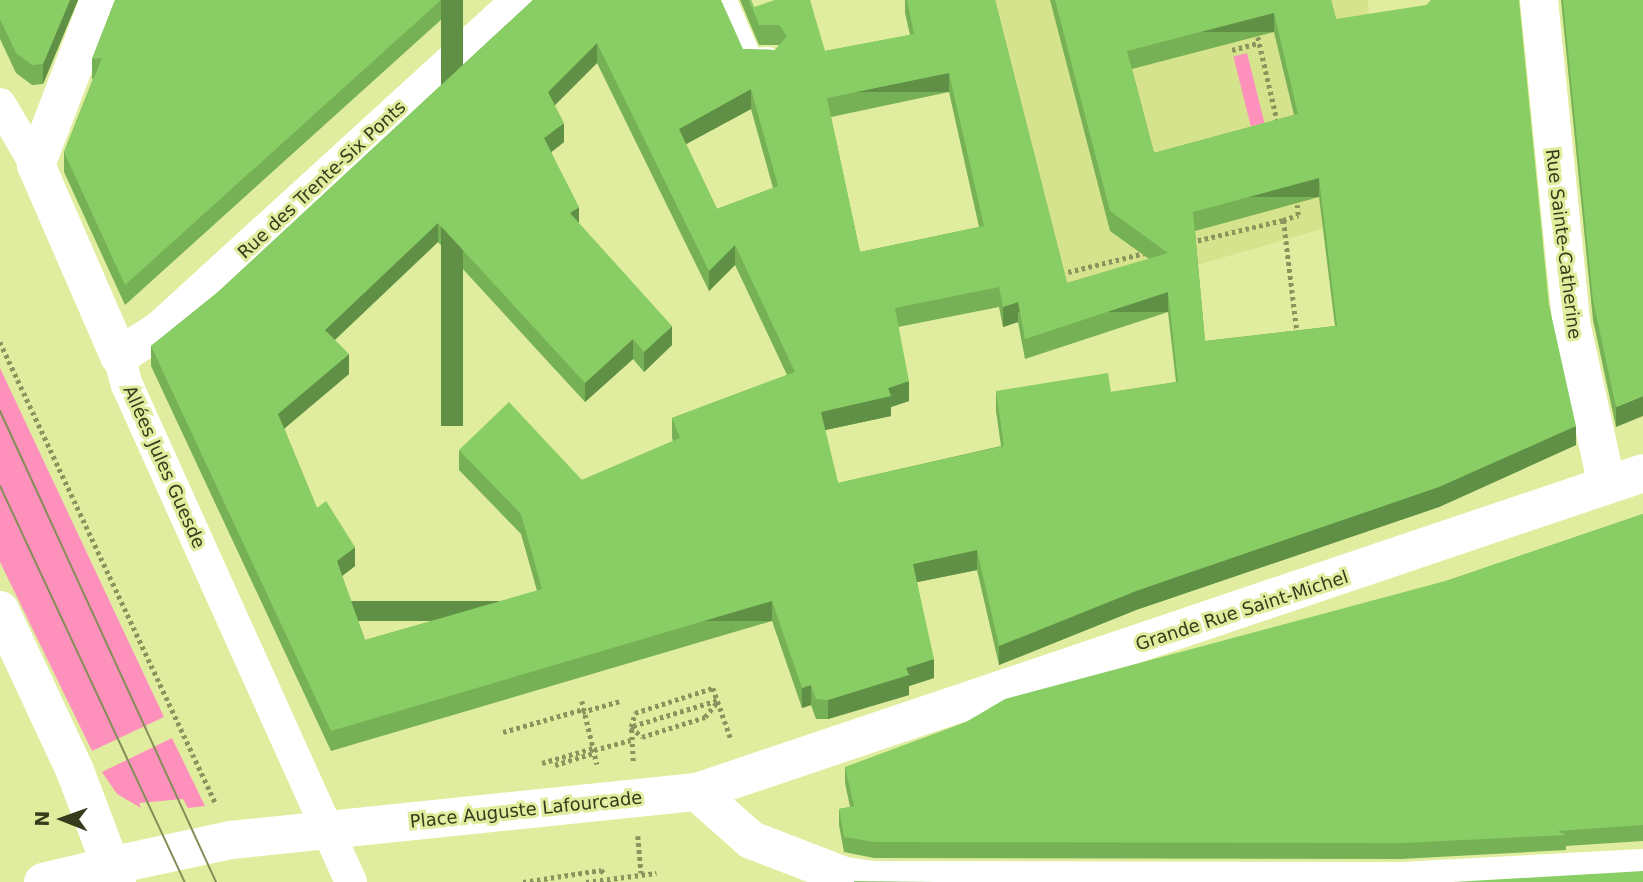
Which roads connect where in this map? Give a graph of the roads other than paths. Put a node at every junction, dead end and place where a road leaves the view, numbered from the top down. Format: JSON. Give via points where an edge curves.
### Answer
{"nodes":[{"id":1,"x":99,"y":0,"type":"edge"},
{"id":2,"x":522,"y":0,"type":"edge"},
{"id":3,"x":726,"y":0,"type":"edge"},
{"id":4,"x":1539,"y":0,"type":"edge"},
{"id":5,"x":774,"y":57,"type":"edge"},
{"id":6,"x":0,"y":104,"type":"edge"},
{"id":7,"x":36,"y":165,"type":"junction"},
{"id":8,"x":119,"y":356,"type":"junction"},
{"id":9,"x":1643,"y":473,"type":"edge"},
{"id":10,"x":1607,"y":485,"type":"junction"},
{"id":11,"x":0,"y":610,"type":"edge"},
{"id":12,"x":840,"y":748,"type":"joint"},
{"id":13,"x":697,"y":792,"type":"junction"},
{"id":14,"x":341,"y":829,"type":"junction"},
{"id":15,"x":1643,"y":868,"type":"edge"},
{"id":16,"x":118,"y":876,"type":"edge"},
{"id":17,"x":929,"y":880,"type":"edge"},
{"id":18,"x":1154,"y":881,"type":"edge"},
{"id":19,"x":43,"y":882,"type":"edge"},
{"id":20,"x":351,"y":882,"type":"edge"}],
"edges":[{"from":1,"to":7,"type":"street"},
{"from":2,"to":8,"type":"street","name":"Rue des Trente-Six Ponts","via":[[160,330]]},
{"from":3,"to":5,"type":"lane","via":[[751,58]]},
{"from":4,"to":10,"type":"street","name":"Rue Sainte-Catherine","via":[[1571,323]]},
{"from":6,"to":7,"type":"street","name":"Allées Jules Guesde"},
{"from":7,"to":8,"type":"street","name":"Allées Jules Guesde"},
{"from":8,"to":14,"type":"street","name":"Allées Jules Guesde","via":[[127,385]]},
{"from":9,"to":10,"type":"street","name":"Grande Rue Saint-Michel"},
{"from":10,"to":12,"type":"street","name":"Grande Rue Saint-Michel"},
{"from":11,"to":16,"type":"street"},
{"from":12,"to":13,"type":"street","name":"Place Auguste Lafourcade"},
{"from":13,"to":14,"type":"street","name":"Place Auguste Lafourcade"},
{"from":13,"to":17,"type":"street","via":[[751,840],[845,876]]},
{"from":14,"to":16,"type":"street","name":"Place Auguste Lafourcade","via":[[232,840]]},
{"from":14,"to":20,"type":"street","name":"Allées Jules Guesde"},
{"from":15,"to":18,"type":"street","via":[[1402,881]]},
{"from":16,"to":19,"type":"street","name":"Place Auguste Lafourcade"},
{"from":17,"to":18,"type":"street"}]}
